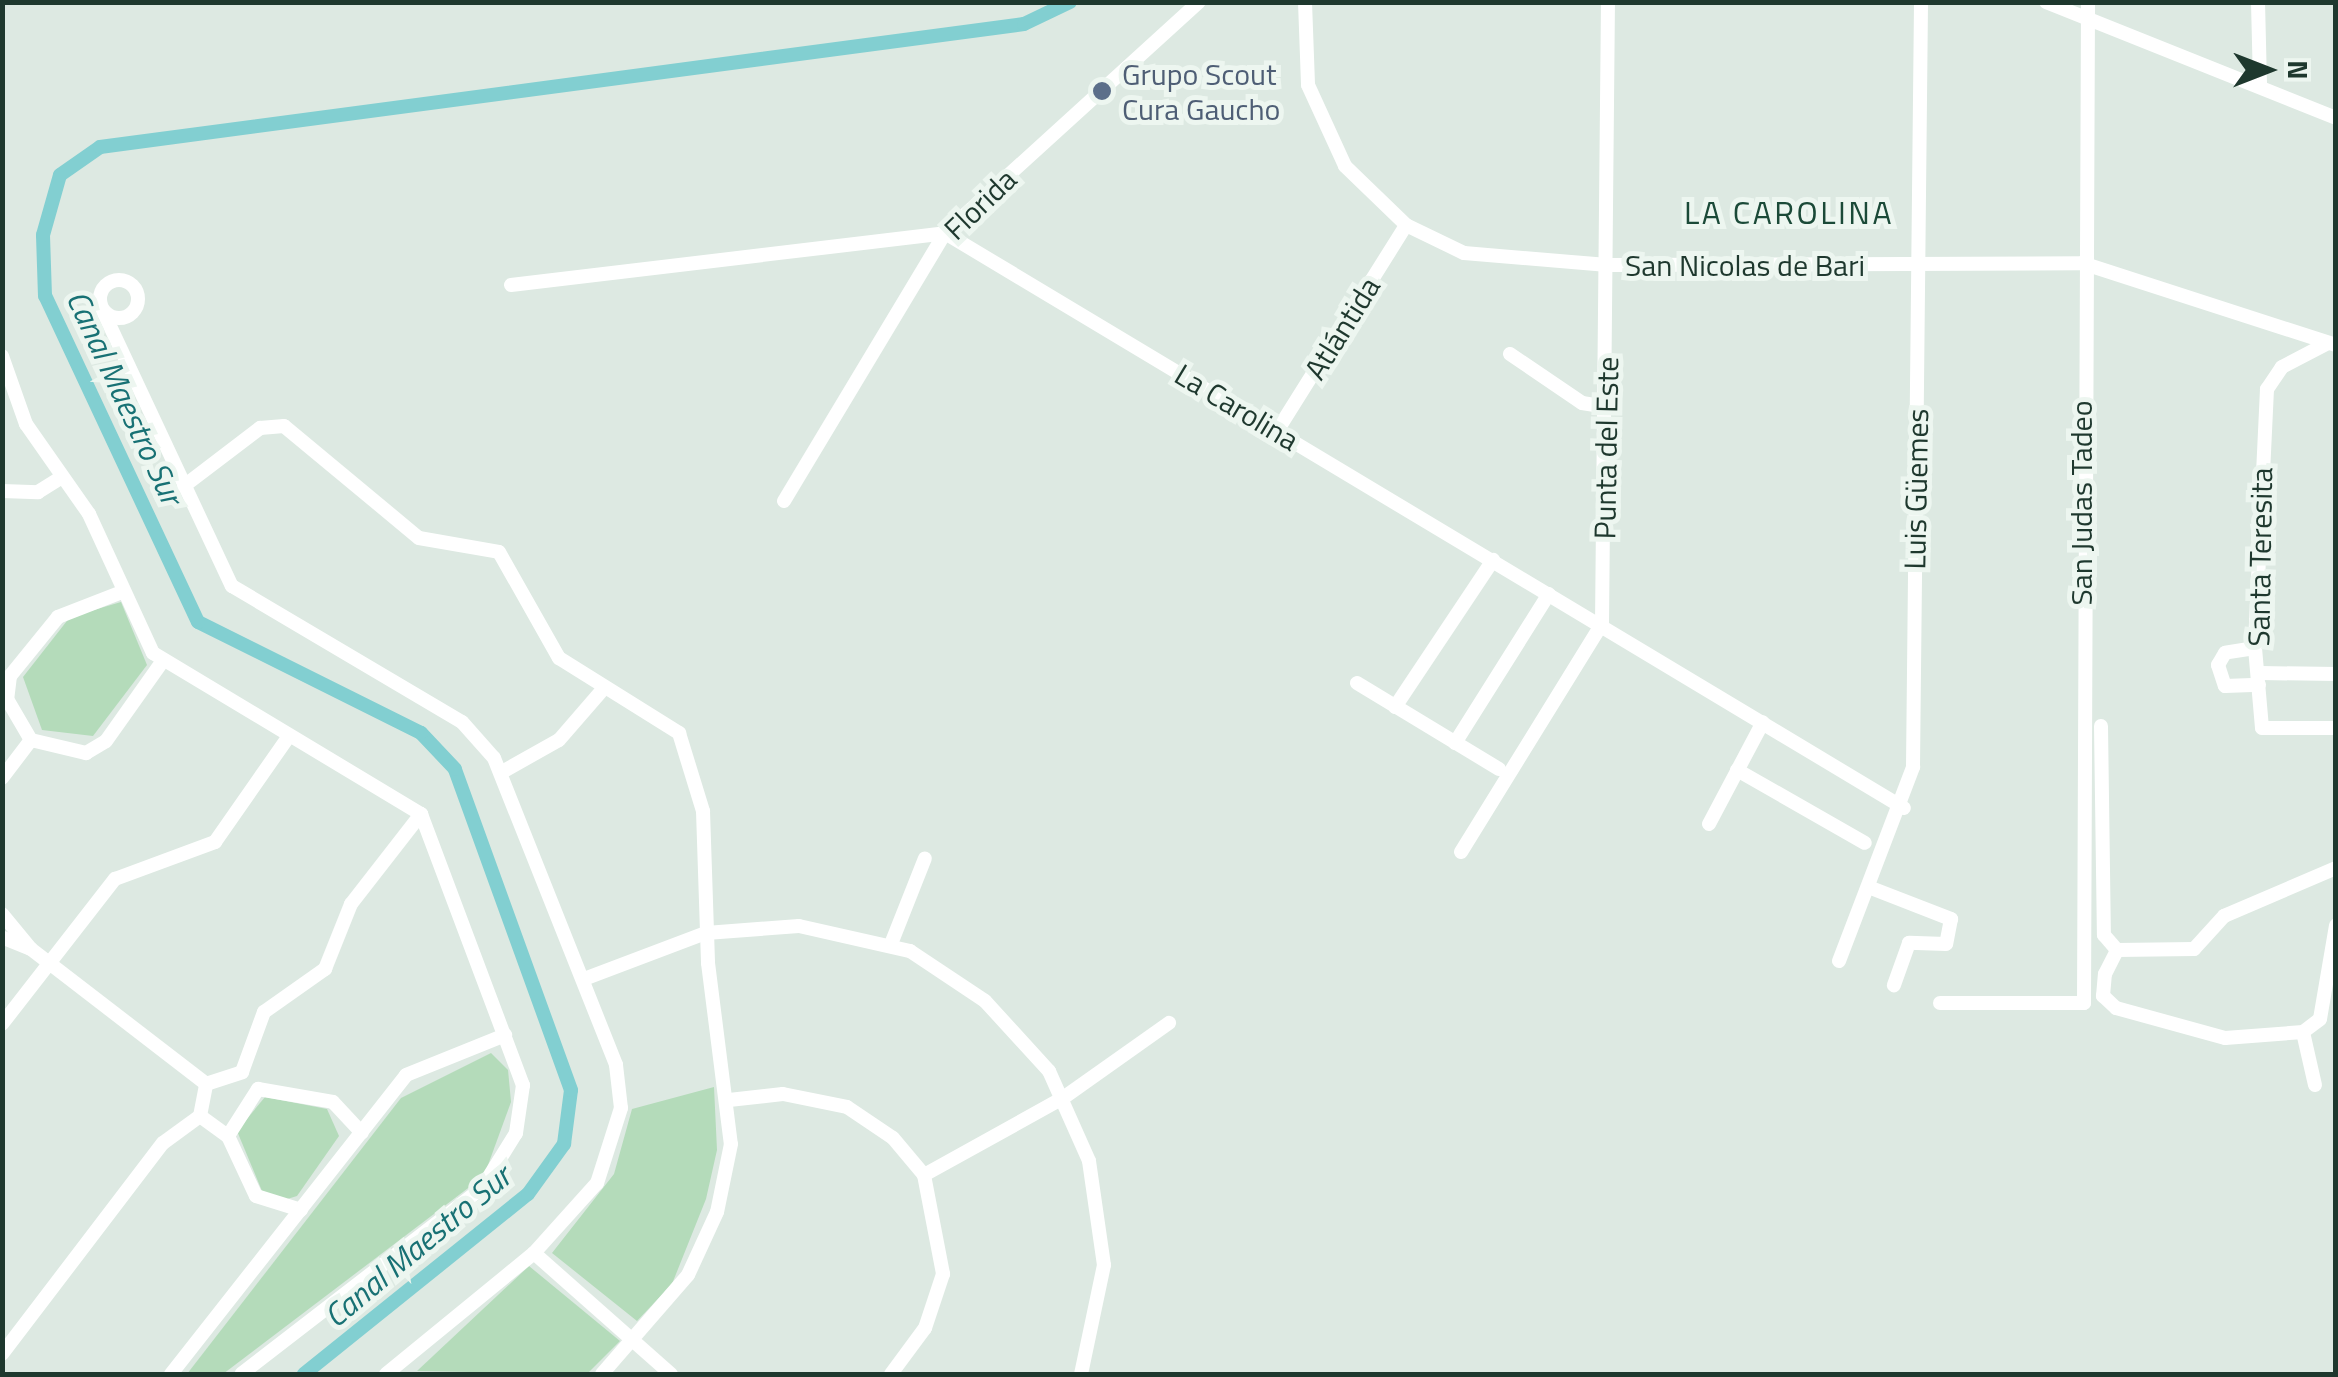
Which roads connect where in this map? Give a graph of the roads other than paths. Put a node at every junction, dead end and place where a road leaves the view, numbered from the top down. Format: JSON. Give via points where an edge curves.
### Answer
{"nodes":[{"id":1,"x":1199,"y":2,"type":"edge"},
{"id":2,"x":1304,"y":2,"type":"edge"},
{"id":3,"x":1608,"y":2,"type":"edge"},
{"id":4,"x":1922,"y":2,"type":"edge"},
{"id":5,"x":2046,"y":2,"type":"edge"},
{"id":6,"x":2258,"y":2,"type":"edge"},
{"id":7,"x":2088,"y":9,"type":"edge"},
{"id":8,"x":2260,"y":84,"type":"junction"},
{"id":9,"x":2336,"y":118,"type":"edge"},
{"id":10,"x":1406,"y":225,"type":"junction"},
{"id":11,"x":945,"y":233,"type":"junction"},
{"id":12,"x":2082,"y":263,"type":"junction"},
{"id":13,"x":1608,"y":265,"type":"junction"},
{"id":14,"x":1919,"y":266,"type":"junction"},
{"id":15,"x":511,"y":285,"type":"dead end"},
{"id":16,"x":102,"y":308,"type":"dead end"},
{"id":17,"x":2331,"y":345,"type":"edge"},
{"id":18,"x":1510,"y":354,"type":"dead end"},
{"id":19,"x":2,"y":356,"type":"edge"},
{"id":20,"x":1606,"y":407,"type":"junction"},
{"id":21,"x":1277,"y":431,"type":"junction"},
{"id":22,"x":60,"y":478,"type":"junction"},
{"id":23,"x":184,"y":486,"type":"junction"},
{"id":24,"x":2,"y":491,"type":"edge"},
{"id":25,"x":784,"y":501,"type":"dead end"},
{"id":26,"x":1493,"y":560,"type":"junction"},
{"id":27,"x":122,"y":592,"type":"junction"},
{"id":28,"x":1549,"y":594,"type":"junction"},
{"id":29,"x":1602,"y":624,"type":"junction"},
{"id":30,"x":2255,"y":648,"type":"junction"},
{"id":31,"x":162,"y":662,"type":"junction"},
{"id":32,"x":2336,"y":674,"type":"edge"},
{"id":33,"x":2260,"y":679,"type":"junction"},
{"id":34,"x":1357,"y":683,"type":"dead end"},
{"id":35,"x":604,"y":688,"type":"junction"},
{"id":36,"x":1395,"y":707,"type":"junction"},
{"id":37,"x":1763,"y":722,"type":"junction"},
{"id":38,"x":2101,"y":726,"type":"dead end"},
{"id":39,"x":2336,"y":728,"type":"edge"},
{"id":40,"x":289,"y":736,"type":"junction"},
{"id":41,"x":32,"y":740,"type":"junction"},
{"id":42,"x":1455,"y":743,"type":"junction"},
{"id":43,"x":1499,"y":768,"type":"dead end"},
{"id":44,"x":1738,"y":770,"type":"junction"},
{"id":45,"x":502,"y":772,"type":"junction"},
{"id":46,"x":2,"y":778,"type":"edge"},
{"id":47,"x":1904,"y":808,"type":"junction"},
{"id":48,"x":420,"y":814,"type":"junction"},
{"id":49,"x":1709,"y":824,"type":"dead end"},
{"id":50,"x":1865,"y":843,"type":"dead end"},
{"id":51,"x":1461,"y":852,"type":"dead end"},
{"id":52,"x":925,"y":858,"type":"dead end"},
{"id":53,"x":2336,"y":868,"type":"edge"},
{"id":54,"x":1870,"y":888,"type":"junction"},
{"id":55,"x":2,"y":914,"type":"edge"},
{"id":56,"x":2336,"y":926,"type":"edge"},
{"id":57,"x":706,"y":934,"type":"junction"},
{"id":58,"x":2,"y":937,"type":"edge"},
{"id":59,"x":891,"y":944,"type":"junction"},
{"id":60,"x":32,"y":949,"type":"junction"},
{"id":61,"x":2117,"y":950,"type":"junction"},
{"id":62,"x":50,"y":961,"type":"junction"},
{"id":63,"x":1839,"y":961,"type":"dead end"},
{"id":64,"x":584,"y":979,"type":"junction"},
{"id":65,"x":1894,"y":985,"type":"dead end"},
{"id":66,"x":1940,"y":1003,"type":"dead end"},
{"id":67,"x":1169,"y":1023,"type":"dead end"},
{"id":68,"x":2,"y":1024,"type":"edge"},
{"id":69,"x":2303,"y":1032,"type":"junction"},
{"id":70,"x":505,"y":1035,"type":"junction"},
{"id":71,"x":242,"y":1072,"type":"junction"},
{"id":72,"x":206,"y":1084,"type":"junction"},
{"id":73,"x":2315,"y":1085,"type":"dead end"},
{"id":74,"x":258,"y":1088,"type":"junction"},
{"id":75,"x":1063,"y":1098,"type":"junction"},
{"id":76,"x":730,"y":1100,"type":"junction"},
{"id":77,"x":200,"y":1116,"type":"junction"},
{"id":78,"x":362,"y":1133,"type":"junction"},
{"id":79,"x":228,"y":1136,"type":"junction"},
{"id":80,"x":924,"y":1175,"type":"junction"},
{"id":81,"x":301,"y":1210,"type":"junction"},
{"id":82,"x":534,"y":1253,"type":"junction"},
{"id":83,"x":634,"y":1342,"type":"junction"},
{"id":84,"x":2,"y":1354,"type":"edge"},
{"id":85,"x":171,"y":1374,"type":"edge"},
{"id":86,"x":241,"y":1374,"type":"edge"},
{"id":87,"x":386,"y":1374,"type":"edge"},
{"id":88,"x":602,"y":1374,"type":"edge"},
{"id":89,"x":671,"y":1374,"type":"edge"},
{"id":90,"x":892,"y":1374,"type":"edge"},
{"id":91,"x":1081,"y":1374,"type":"edge"}],
"edges":[{"from":1,"to":11,"type":"street","name":"Florida"},
{"from":2,"to":10,"type":"street","name":"San Nicolas de Bari","via":[[1308,85],[1324,131],[1345,166]]},
{"from":3,"to":13,"type":"street","name":"Punta del Este"},
{"from":4,"to":14,"type":"street","name":"Luis Güemes"},
{"from":5,"to":7,"type":"street"},
{"from":6,"to":8,"type":"street"},
{"from":7,"to":8,"type":"street"},
{"from":7,"to":12,"type":"street","name":"San Judas Tadeo"},
{"from":8,"to":9,"type":"street"},
{"from":10,"to":13,"type":"street","name":"San Nicolas de Bari","via":[[1487,260]]},
{"from":10,"to":21,"type":"street","name":"Atlántida"},
{"from":11,"to":15,"type":"street"},
{"from":11,"to":21,"type":"street","name":"La Carolina"},
{"from":11,"to":25,"type":"street","name":"Florida"},
{"from":12,"to":14,"type":"street","name":"San Nicolas de Bari"},
{"from":12,"to":17,"type":"street","name":"San Nicolas de Bari"},
{"from":12,"to":66,"type":"street","name":"San Judas Tadeo","via":[[2084,1002]]},
{"from":13,"to":14,"type":"street","name":"San Nicolas de Bari"},
{"from":13,"to":20,"type":"street","name":"Punta del Este"},
{"from":14,"to":47,"type":"street","name":"Luis Güemes","via":[[1913,767]]},
{"from":16,"to":23,"type":"street"},
{"from":17,"to":30,"type":"street","name":"Santa Teresita","via":[[2282,368],[2267,388]]},
{"from":18,"to":20,"type":"street","via":[[1582,403]]},
{"from":19,"to":22,"type":"street","via":[[26,424]]},
{"from":20,"to":29,"type":"street","name":"Punta del Este"},
{"from":21,"to":26,"type":"street","name":"La Carolina"},
{"from":22,"to":24,"type":"street","via":[[38,492]]},
{"from":22,"to":27,"type":"street","via":[[89,514]]},
{"from":23,"to":35,"type":"street","via":[[260,428],[284,426],[418,538],[490,547],[508,558],[560,658]]},
{"from":23,"to":45,"type":"street","via":[[240,594],[462,722]]},
{"from":26,"to":28,"type":"street","name":"La Carolina"},
{"from":26,"to":36,"type":"street"},
{"from":27,"to":31,"type":"street"},
{"from":27,"to":41,"type":"street","via":[[66,610],[10,676],[7,699]]},
{"from":28,"to":29,"type":"street","name":"La Carolina"},
{"from":28,"to":42,"type":"street"},
{"from":29,"to":37,"type":"street","name":"La Carolina"},
{"from":29,"to":51,"type":"street"},
{"from":30,"to":33,"type":"street","name":"Santa Teresita"},
{"from":30,"to":33,"type":"street","via":[[2225,653],[2218,665],[2225,686]]},
{"from":31,"to":40,"type":"street"},
{"from":31,"to":41,"type":"street","via":[[98,747],[75,752]]},
{"from":32,"to":33,"type":"street"},
{"from":33,"to":39,"type":"street","name":"Santa Teresita","via":[[2262,728]]},
{"from":34,"to":36,"type":"street"},
{"from":35,"to":45,"type":"street","via":[[559,740]]},
{"from":35,"to":57,"type":"street","via":[[672,726],[689,756],[703,811]]},
{"from":36,"to":42,"type":"street"},
{"from":37,"to":44,"type":"street"},
{"from":37,"to":47,"type":"street","name":"La Carolina"},
{"from":38,"to":61,"type":"street","via":[[2104,935]]},
{"from":40,"to":48,"type":"street"},
{"from":40,"to":62,"type":"street","via":[[215,842],[115,879]]},
{"from":41,"to":46,"type":"street"},
{"from":42,"to":43,"type":"street"},
{"from":44,"to":49,"type":"street"},
{"from":44,"to":50,"type":"street"},
{"from":45,"to":64,"type":"street"},
{"from":47,"to":54,"type":"street","name":"Luis Güemes"},
{"from":48,"to":70,"type":"street"},
{"from":48,"to":71,"type":"street","via":[[351,904],[326,969],[264,1012]]},
{"from":52,"to":59,"type":"street"},
{"from":53,"to":61,"type":"street","via":[[2224,916],[2194,949]]},
{"from":54,"to":63,"type":"street","name":"Luis Güemes"},
{"from":54,"to":65,"type":"street","via":[[1951,919],[1946,944],[1909,942]]},
{"from":55,"to":60,"type":"street"},
{"from":56,"to":69,"type":"street","via":[[2320,1018]]},
{"from":57,"to":59,"type":"street","via":[[799,926]]},
{"from":57,"to":64,"type":"street"},
{"from":57,"to":76,"type":"street"},
{"from":58,"to":60,"type":"street"},
{"from":59,"to":75,"type":"street","via":[[1006,1019]]},
{"from":60,"to":62,"type":"street"},
{"from":61,"to":69,"type":"street","via":[[2102,990],[2116,1008],[2225,1038]]},
{"from":62,"to":68,"type":"street"},
{"from":62,"to":72,"type":"street"},
{"from":64,"to":82,"type":"street","via":[[616,1064],[618,1123],[597,1184]]},
{"from":67,"to":75,"type":"street"},
{"from":69,"to":73,"type":"street"},
{"from":70,"to":78,"type":"street","via":[[414,1068]]},
{"from":70,"to":86,"type":"street","via":[[523,1100],[492,1177]]},
{"from":71,"to":72,"type":"street"},
{"from":71,"to":74,"type":"street"},
{"from":72,"to":77,"type":"street"},
{"from":74,"to":78,"type":"street","via":[[333,1102]]},
{"from":74,"to":79,"type":"street"},
{"from":75,"to":80,"type":"street"},
{"from":75,"to":91,"type":"street","via":[[1103,1234],[1101,1299]]},
{"from":76,"to":80,"type":"street","via":[[830,1100],[871,1120]]},
{"from":76,"to":83,"type":"street","via":[[717,1212],[680,1288]]},
{"from":77,"to":79,"type":"street"},
{"from":77,"to":84,"type":"street","via":[[162,1142]]},
{"from":78,"to":81,"type":"street"},
{"from":79,"to":81,"type":"street","via":[[256,1196]]},
{"from":80,"to":90,"type":"street","via":[[944,1274],[925,1328]]},
{"from":81,"to":85,"type":"street"},
{"from":82,"to":83,"type":"street"},
{"from":82,"to":87,"type":"street"},
{"from":83,"to":88,"type":"street"},
{"from":83,"to":89,"type":"street"}]}
